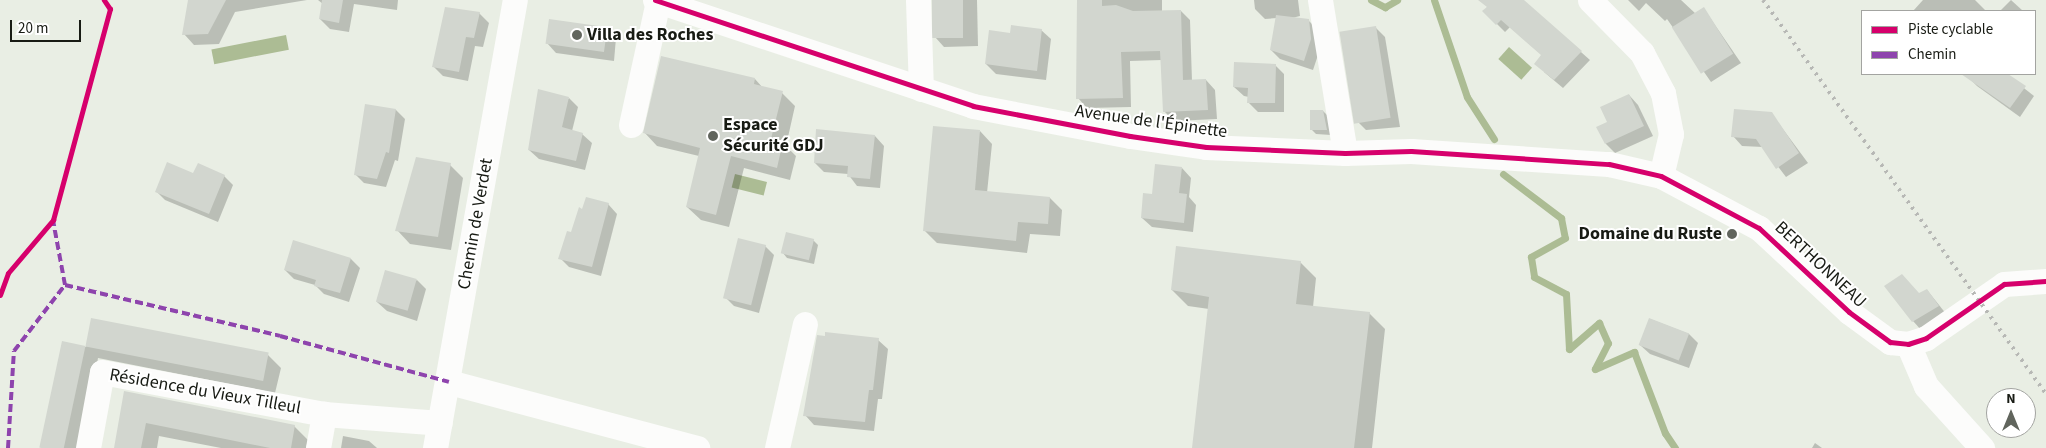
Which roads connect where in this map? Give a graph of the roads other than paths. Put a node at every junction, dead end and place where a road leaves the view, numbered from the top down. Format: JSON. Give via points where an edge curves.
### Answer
{"nodes":[{"id":1,"x":516,"y":0,"type":"edge"},
{"id":2,"x":918,"y":0,"type":"edge"},
{"id":3,"x":1320,"y":0,"type":"edge"},
{"id":4,"x":1590,"y":0,"type":"edge"},
{"id":5,"x":656,"y":1,"type":"edge"},
{"id":6,"x":921,"y":89,"type":"junction"},
{"id":7,"x":631,"y":125,"type":"dead end"},
{"id":8,"x":1345,"y":153,"type":"junction"},
{"id":9,"x":1661,"y":176,"type":"junction"},
{"id":10,"x":2046,"y":281,"type":"edge"},
{"id":11,"x":805,"y":324,"type":"dead end"},
{"id":12,"x":1908,"y":344,"type":"junction"},
{"id":13,"x":449,"y":382,"type":"junction"},
{"id":14,"x":324,"y":414,"type":"junction"},
{"id":15,"x":440,"y":423,"type":"junction"},
{"id":16,"x":88,"y":448,"type":"edge"},
{"id":17,"x":318,"y":448,"type":"edge"},
{"id":18,"x":435,"y":448,"type":"edge"},
{"id":19,"x":697,"y":448,"type":"edge"},
{"id":20,"x":777,"y":448,"type":"edge"},
{"id":21,"x":1982,"y":448,"type":"edge"}],
"edges":[{"from":1,"to":13,"type":"street","name":"Chemin de Verdet"},
{"from":2,"to":6,"type":"street"},
{"from":3,"to":8,"type":"street"},
{"from":4,"to":9,"type":"street","via":[[1642,53],[1663,93],[1671,134]]},
{"from":5,"to":6,"type":"street","name":"Avenue de l'Épinette"},
{"from":5,"to":7,"type":"street"},
{"from":6,"to":8,"type":"street","name":"Avenue de l'Épinette","via":[[973,106],[1130,136],[1206,147]]},
{"from":8,"to":9,"type":"street","name":"Avenue de l'Épinette","via":[[1412,151],[1543,159],[1609,164]]},
{"from":9,"to":12,"type":"street","name":"BERTHONNEAU","via":[[1759,228],[1867,327],[1890,342]]},
{"from":10,"to":12,"type":"street","via":[[2004,284],[1926,338]]},
{"from":11,"to":20,"type":"street"},
{"from":12,"to":21,"type":"street","via":[[1926,386]]},
{"from":13,"to":15,"type":"street","name":"Chemin de Verdet"},
{"from":13,"to":19,"type":"street"},
{"from":14,"to":15,"type":"street","name":"Résidence du Vieux Tilleul"},
{"from":14,"to":16,"type":"street","name":"Résidence du Vieux Tilleul","via":[[102,372]]},
{"from":14,"to":17,"type":"street","name":"Résidence du Vieux Tilleul"},
{"from":15,"to":18,"type":"street","name":"Chemin de Verdet"}]}
